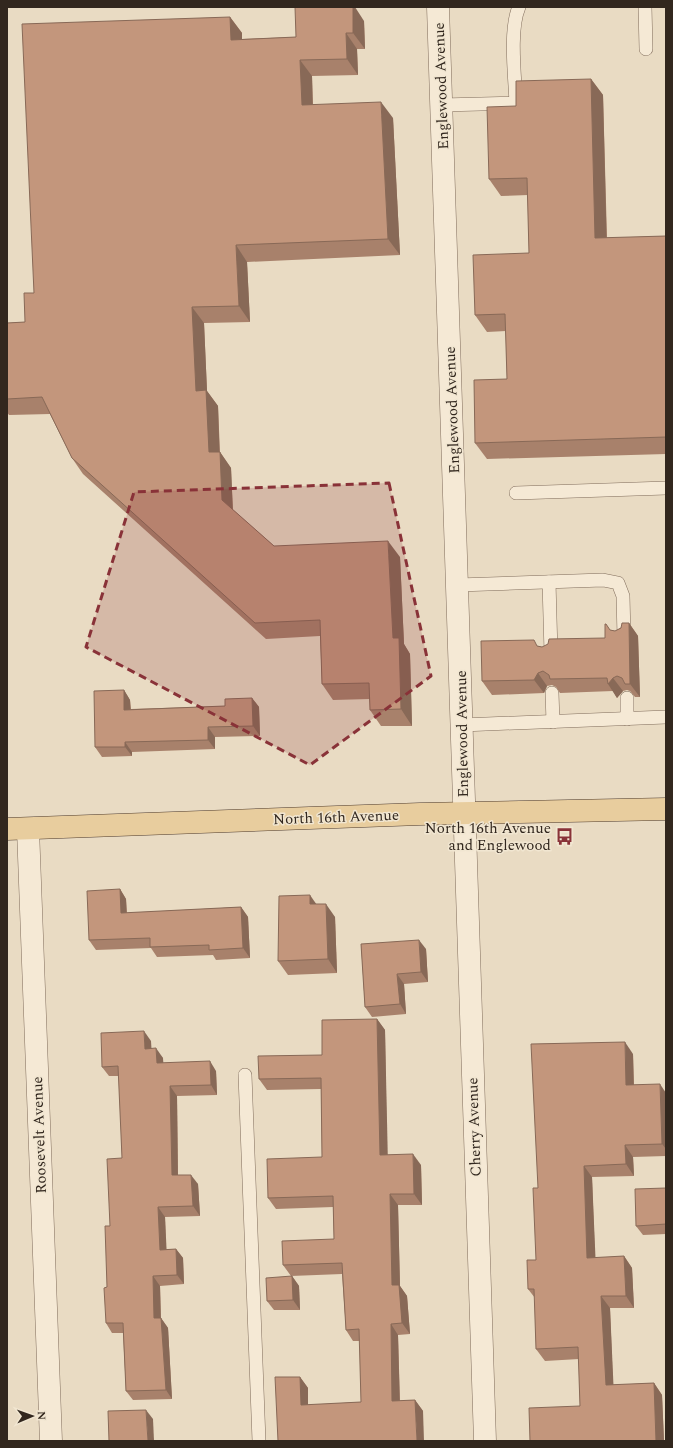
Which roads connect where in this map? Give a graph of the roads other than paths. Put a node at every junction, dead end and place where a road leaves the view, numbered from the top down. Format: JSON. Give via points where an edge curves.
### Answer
{"nodes":[{"id":1,"x":438,"y":7,"type":"edge"},
{"id":2,"x":519,"y":7,"type":"edge"},
{"id":3,"x":645,"y":7,"type":"edge"},
{"id":4,"x":646,"y":49,"type":"dead end"},
{"id":5,"x":442,"y":104,"type":"junction"},
{"id":6,"x":666,"y":488,"type":"edge"},
{"id":7,"x":516,"y":493,"type":"dead end"},
{"id":8,"x":549,"y":582,"type":"junction"},
{"id":9,"x":458,"y":585,"type":"junction"},
{"id":10,"x":624,"y":637,"type":"edge"},
{"id":11,"x":551,"y":653,"type":"edge"},
{"id":12,"x":552,"y":693,"type":"edge"},
{"id":13,"x":627,"y":698,"type":"edge"},
{"id":14,"x":666,"y":717,"type":"edge"},
{"id":15,"x":627,"y":719,"type":"junction"},
{"id":16,"x":553,"y":722,"type":"junction"},
{"id":17,"x":462,"y":725,"type":"junction"},
{"id":18,"x":666,"y":808,"type":"edge"},
{"id":19,"x":464,"y":813,"type":"junction"},
{"id":20,"x":17,"y":829,"type":"edge"},
{"id":21,"x":245,"y":1075,"type":"dead end"},
{"id":22,"x":51,"y":1441,"type":"edge"},
{"id":23,"x":259,"y":1441,"type":"edge"},
{"id":24,"x":485,"y":1441,"type":"edge"}],
"edges":[{"from":1,"to":5,"type":"street","name":"Englewood Avenue"},
{"from":2,"to":5,"type":"lane","via":[[515,15],[516,103]]},
{"from":3,"to":4,"type":"lane"},
{"from":5,"to":9,"type":"street","name":"Englewood Avenue"},
{"from":6,"to":7,"type":"lane"},
{"from":8,"to":9,"type":"lane"},
{"from":8,"to":10,"type":"lane","via":[[603,580],[618,583],[623,596]]},
{"from":8,"to":11,"type":"lane"},
{"from":9,"to":17,"type":"street","name":"Englewood Avenue"},
{"from":12,"to":16,"type":"lane"},
{"from":13,"to":15,"type":"lane"},
{"from":14,"to":15,"type":"lane"},
{"from":15,"to":16,"type":"lane"},
{"from":16,"to":17,"type":"lane"},
{"from":17,"to":19,"type":"street","name":"Englewood Avenue"},
{"from":18,"to":19,"type":"main road","name":"North 16th Avenue"},
{"from":19,"to":20,"type":"main road","name":"North 16th Avenue"},
{"from":19,"to":24,"type":"street","name":"Cherry Avenue"},
{"from":20,"to":22,"type":"street","name":"Roosevelt Avenue"},
{"from":21,"to":23,"type":"lane"}]}
